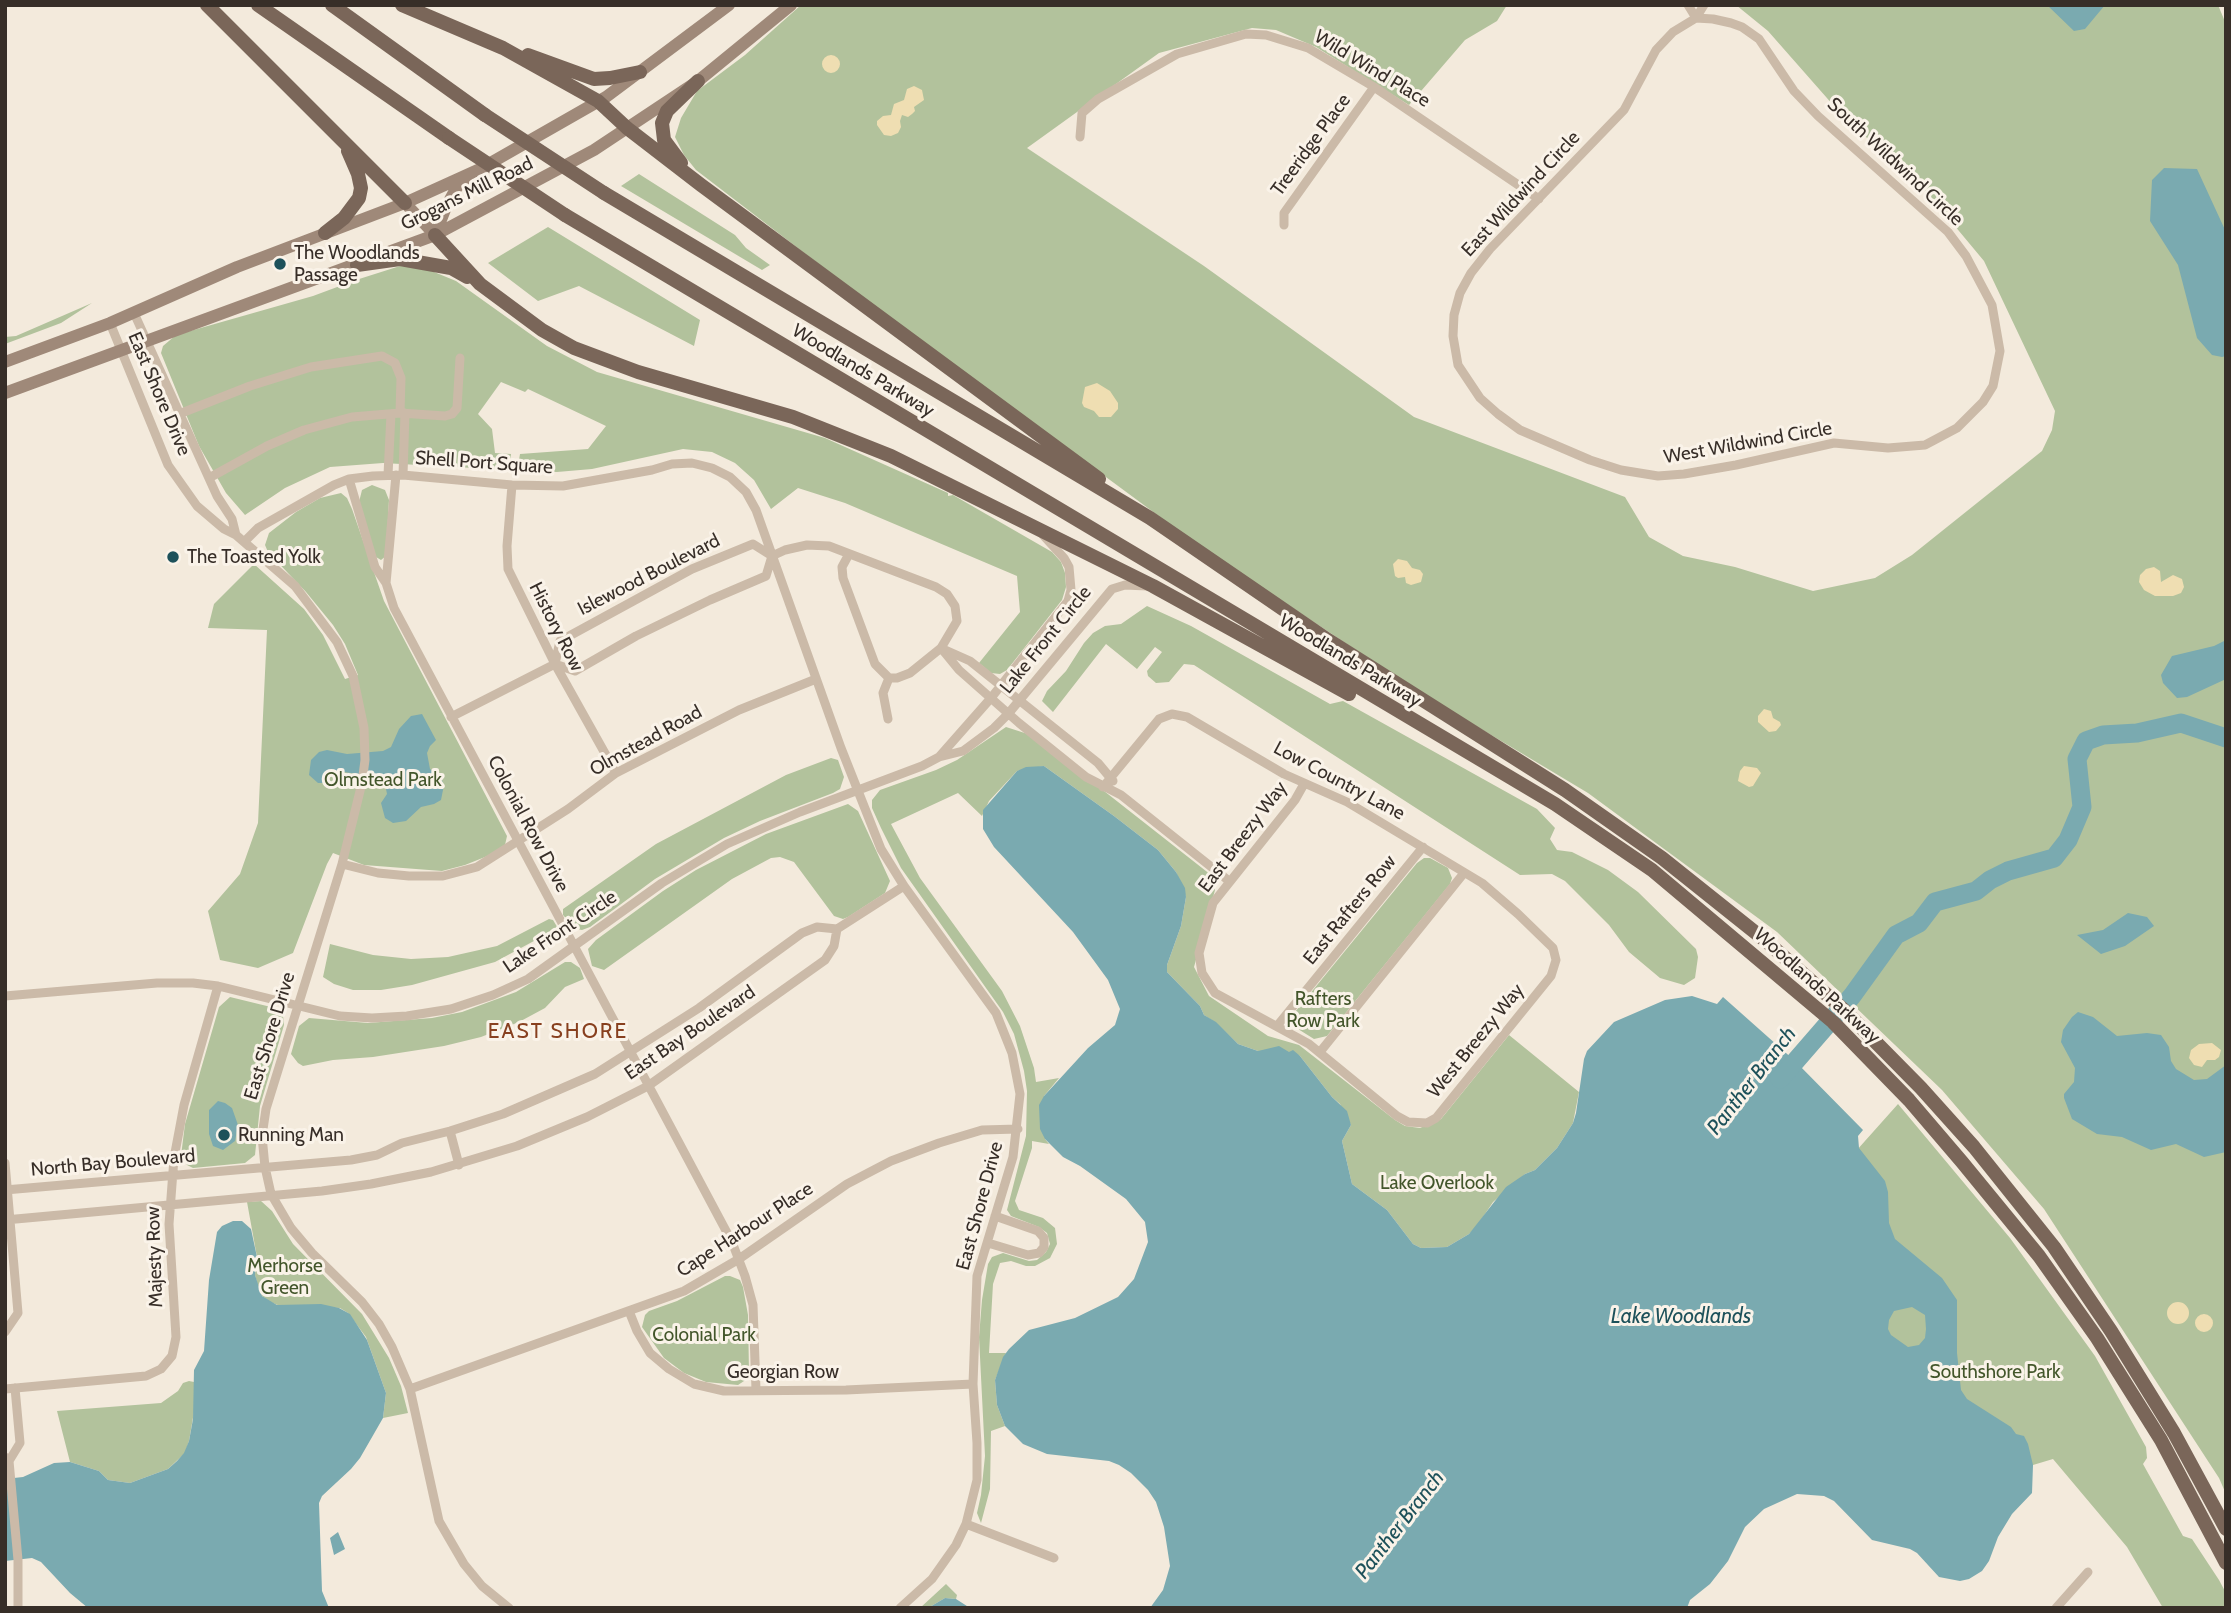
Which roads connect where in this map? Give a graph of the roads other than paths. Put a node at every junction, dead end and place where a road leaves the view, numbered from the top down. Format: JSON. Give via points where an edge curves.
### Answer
{"nodes":[{"id":1,"x":206,"y":5,"type":"edge"},
{"id":2,"x":258,"y":5,"type":"edge"},
{"id":3,"x":331,"y":5,"type":"edge"},
{"id":4,"x":402,"y":5,"type":"edge"},
{"id":5,"x":729,"y":5,"type":"edge"},
{"id":6,"x":791,"y":5,"type":"edge"},
{"id":7,"x":1688,"y":5,"type":"edge"},
{"id":8,"x":1703,"y":5,"type":"edge"},
{"id":9,"x":1696,"y":18,"type":"junction"},
{"id":10,"x":503,"y":48,"type":"junction"},
{"id":11,"x":640,"y":72,"type":"junction"},
{"id":12,"x":698,"y":81,"type":"junction"},
{"id":13,"x":1374,"y":87,"type":"junction"},
{"id":14,"x":598,"y":101,"type":"junction"},
{"id":15,"x":627,"y":128,"type":"junction"},
{"id":16,"x":1080,"y":137,"type":"dead end"},
{"id":17,"x":345,"y":143,"type":"junction"},
{"id":18,"x":480,"y":169,"type":"junction"},
{"id":19,"x":701,"y":185,"type":"junction"},
{"id":20,"x":1539,"y":199,"type":"junction"},
{"id":21,"x":405,"y":204,"type":"junction"},
{"id":22,"x":1284,"y":225,"type":"dead end"},
{"id":23,"x":325,"y":233,"type":"junction"},
{"id":24,"x":435,"y":235,"type":"junction"},
{"id":25,"x":357,"y":265,"type":"junction"},
{"id":26,"x":480,"y":284,"type":"junction"},
{"id":27,"x":134,"y":313,"type":"junction"},
{"id":28,"x":110,"y":323,"type":"junction"},
{"id":29,"x":145,"y":340,"type":"junction"},
{"id":30,"x":122,"y":349,"type":"junction"},
{"id":31,"x":460,"y":358,"type":"dead end"},
{"id":32,"x":5,"y":362,"type":"edge"},
{"id":33,"x":1993,"y":386,"type":"joint"},
{"id":34,"x":5,"y":393,"type":"edge"},
{"id":35,"x":399,"y":413,"type":"junction"},
{"id":36,"x":179,"y":414,"type":"junction"},
{"id":37,"x":1498,"y":414,"type":"joint"},
{"id":38,"x":396,"y":475,"type":"junction"},
{"id":39,"x":209,"y":478,"type":"junction"},
{"id":40,"x":349,"y":479,"type":"junction"},
{"id":41,"x":512,"y":485,"type":"junction"},
{"id":42,"x":1150,"y":518,"type":"junction"},
{"id":43,"x":1039,"y":531,"type":"junction"},
{"id":44,"x":236,"y":535,"type":"junction"},
{"id":45,"x":244,"y":542,"type":"junction"},
{"id":46,"x":849,"y":554,"type":"junction"},
{"id":47,"x":772,"y":556,"type":"junction"},
{"id":48,"x":386,"y":583,"type":"junction"},
{"id":49,"x":1153,"y":586,"type":"junction"},
{"id":50,"x":941,"y":649,"type":"junction"},
{"id":51,"x":555,"y":664,"type":"junction"},
{"id":52,"x":889,"y":678,"type":"junction"},
{"id":53,"x":816,"y":679,"type":"junction"},
{"id":54,"x":1001,"y":686,"type":"junction"},
{"id":55,"x":991,"y":698,"type":"junction"},
{"id":56,"x":1020,"y":701,"type":"junction"},
{"id":57,"x":1008,"y":714,"type":"junction"},
{"id":58,"x":452,"y":717,"type":"junction"},
{"id":59,"x":888,"y":719,"type":"dead end"},
{"id":60,"x":1463,"y":750,"type":"junction"},
{"id":61,"x":939,"y":757,"type":"junction"},
{"id":62,"x":615,"y":774,"type":"junction"},
{"id":63,"x":1111,"y":778,"type":"junction"},
{"id":64,"x":1304,"y":784,"type":"junction"},
{"id":65,"x":1103,"y":787,"type":"junction"},
{"id":66,"x":858,"y":791,"type":"junction"},
{"id":67,"x":1121,"y":795,"type":"junction"},
{"id":68,"x":517,"y":842,"type":"junction"},
{"id":69,"x":1423,"y":847,"type":"junction"},
{"id":70,"x":342,"y":864,"type":"junction"},
{"id":71,"x":1464,"y":873,"type":"junction"},
{"id":72,"x":1229,"y":881,"type":"junction"},
{"id":73,"x":904,"y":886,"type":"junction"},
{"id":74,"x":837,"y":929,"type":"junction"},
{"id":75,"x":574,"y":946,"type":"junction"},
{"id":76,"x":1556,"y":960,"type":"joint"},
{"id":77,"x":218,"y":986,"type":"junction"},
{"id":78,"x":5,"y":996,"type":"edge"},
{"id":79,"x":298,"y":1006,"type":"junction"},
{"id":80,"x":1277,"y":1026,"type":"junction"},
{"id":81,"x":1320,"y":1052,"type":"junction"},
{"id":82,"x":630,"y":1054,"type":"junction"},
{"id":83,"x":648,"y":1086,"type":"junction"},
{"id":84,"x":1017,"y":1129,"type":"junction"},
{"id":85,"x":450,"y":1131,"type":"junction"},
{"id":86,"x":5,"y":1163,"type":"edge"},
{"id":87,"x":459,"y":1165,"type":"junction"},
{"id":88,"x":265,"y":1167,"type":"junction"},
{"id":89,"x":172,"y":1175,"type":"junction"},
{"id":90,"x":6,"y":1190,"type":"edge"},
{"id":91,"x":271,"y":1194,"type":"junction"},
{"id":92,"x":170,"y":1205,"type":"junction"},
{"id":93,"x":995,"y":1216,"type":"junction"},
{"id":94,"x":8,"y":1220,"type":"edge"},
{"id":95,"x":988,"y":1243,"type":"junction"},
{"id":96,"x":739,"y":1259,"type":"junction"},
{"id":97,"x":629,"y":1311,"type":"junction"},
{"id":98,"x":5,"y":1332,"type":"edge"},
{"id":99,"x":974,"y":1384,"type":"junction"},
{"id":100,"x":10,"y":1389,"type":"edge"},
{"id":101,"x":410,"y":1389,"type":"junction"},
{"id":102,"x":756,"y":1390,"type":"junction"},
{"id":103,"x":18,"y":1424,"type":"junction"},
{"id":104,"x":5,"y":1426,"type":"edge"},
{"id":105,"x":7,"y":1459,"type":"edge"},
{"id":106,"x":966,"y":1524,"type":"junction"},
{"id":107,"x":2226,"y":1529,"type":"edge"},
{"id":108,"x":1054,"y":1558,"type":"dead end"},
{"id":109,"x":2226,"y":1563,"type":"edge"},
{"id":110,"x":2088,"y":1572,"type":"dead end"},
{"id":111,"x":18,"y":1608,"type":"edge"},
{"id":112,"x":509,"y":1608,"type":"edge"},
{"id":113,"x":900,"y":1608,"type":"edge"},
{"id":114,"x":2056,"y":1608,"type":"edge"}],
"edges":[{"from":1,"to":17,"type":"main road"},
{"from":2,"to":60,"type":"main road","name":"Woodlands Parkway","bridge":true,"via":[[565,215]]},
{"from":3,"to":42,"type":"main road","name":"Woodlands Parkway","bridge":true,"via":[[604,193]]},
{"from":4,"to":10,"type":"main road"},
{"from":5,"to":11,"type":"main road","name":"Grogans Mill Road"},
{"from":6,"to":12,"type":"main road","name":"Grogans Mill Road"},
{"from":7,"to":9,"type":"street"},
{"from":8,"to":9,"type":"street"},
{"from":9,"to":20,"type":"street","name":"East Wildwind Circle","via":[[1656,50],[1624,110]]},
{"from":9,"to":33,"type":"street","name":"South Wildwind Circle","via":[[1731,23],[1759,39],[1794,91],[1818,116],[1948,232],[1992,304],[2000,351]]},
{"from":10,"to":11,"type":"main road","via":[[594,79]]},
{"from":10,"to":14,"type":"main road"},
{"from":11,"to":14,"type":"main road","name":"Grogans Mill Road"},
{"from":12,"to":15,"type":"main road","name":"Grogans Mill Road"},
{"from":12,"to":19,"type":"main road","via":[[667,111],[662,122],[664,140]]},
{"from":13,"to":16,"type":"street","name":"Wild Wind Place","via":[[1297,44],[1246,34],[1177,54],[1098,99],[1082,113]]},
{"from":13,"to":20,"type":"street","name":"Wild Wind Place"},
{"from":13,"to":22,"type":"street","name":"Treeridge Place","via":[[1283,213]]},
{"from":14,"to":15,"type":"main road"},
{"from":14,"to":18,"type":"main road","name":"Grogans Mill Road"},
{"from":15,"to":19,"type":"main road"},
{"from":15,"to":24,"type":"main road","name":"Grogans Mill Road"},
{"from":17,"to":21,"type":"main road"},
{"from":17,"to":23,"type":"main road","via":[[361,188],[353,209]]},
{"from":18,"to":21,"type":"main road","name":"Grogans Mill Road"},
{"from":18,"to":24,"type":"main road","via":[[457,187]]},
{"from":19,"to":42,"type":"main road"},
{"from":20,"to":37,"type":"street","name":"East Wildwind Circle","via":[[1471,273],[1454,316],[1458,365],[1480,398]]},
{"from":21,"to":23,"type":"main road","name":"Grogans Mill Road"},
{"from":21,"to":24,"type":"main road"},
{"from":23,"to":27,"type":"main road","name":"Grogans Mill Road"},
{"from":24,"to":25,"type":"main road","name":"Grogans Mill Road"},
{"from":24,"to":26,"type":"main road"},
{"from":25,"to":26,"type":"main road","via":[[400,259],[425,262],[451,268]]},
{"from":25,"to":29,"type":"main road","name":"Grogans Mill Road"},
{"from":26,"to":43,"type":"main road","via":[[532,324],[574,348],[839,434]]},
{"from":27,"to":28,"type":"main road","name":"Grogans Mill Road"},
{"from":27,"to":29,"type":"street","name":"East Shore Drive"},
{"from":28,"to":30,"type":"street","name":"East Shore Drive"},
{"from":28,"to":32,"type":"main road","name":"Grogans Mill Road"},
{"from":29,"to":30,"type":"main road","name":"Grogans Mill Road"},
{"from":29,"to":36,"type":"street","name":"East Shore Drive"},
{"from":30,"to":34,"type":"main road","name":"Grogans Mill Road"},
{"from":30,"to":44,"type":"street","name":"East Shore Drive","via":[[168,465],[197,506]]},
{"from":31,"to":35,"type":"street","via":[[457,408],[452,414]]},
{"from":33,"to":37,"type":"street","name":"West Wildwind Circle","via":[[1957,428],[1925,445],[1888,448],[1834,443],[1658,476],[1611,467],[1551,444]]},
{"from":35,"to":36,"type":"street","via":[[401,378],[395,363],[383,355],[311,367]]},
{"from":35,"to":38,"type":"street"},
{"from":35,"to":38,"type":"street"},
{"from":35,"to":39,"type":"street","via":[[352,417],[304,430]]},
{"from":36,"to":39,"type":"street","name":"East Shore Drive"},
{"from":38,"to":40,"type":"street","name":"Shell Port Square"},
{"from":38,"to":41,"type":"street","name":"Shell Port Square"},
{"from":38,"to":48,"type":"street","name":"Colonial Row Drive"},
{"from":39,"to":44,"type":"street","name":"East Shore Drive"},
{"from":40,"to":45,"type":"street","name":"Shell Port Square","via":[[258,528]]},
{"from":40,"to":48,"type":"street","name":"Colonial Row Drive","via":[[375,567]]},
{"from":41,"to":47,"type":"street","name":"Shell Port Square","via":[[586,483],[672,464],[712,468],[746,492]]},
{"from":41,"to":51,"type":"street","name":"History Row","via":[[508,569]]},
{"from":42,"to":107,"type":"main road","name":"Woodlands Parkway","via":[[1662,858],[1844,1010],[1974,1147],[2068,1268],[2167,1422]]},
{"from":43,"to":49,"type":"main road"},
{"from":43,"to":54,"type":"street","name":"Lake Front Circle","via":[[1069,567],[1071,590],[1061,611]]},
{"from":44,"to":45,"type":"street","name":"East Shore Drive"},
{"from":45,"to":70,"type":"street","name":"East Shore Drive","via":[[295,586],[337,642],[353,676],[365,741],[362,783]]},
{"from":46,"to":47,"type":"street","via":[[829,546],[807,545]]},
{"from":46,"to":50,"type":"street","via":[[947,594],[957,621]]},
{"from":46,"to":52,"type":"street","via":[[842,567],[843,578],[875,664]]},
{"from":47,"to":51,"type":"street","via":[[766,576],[709,600],[575,671]]},
{"from":47,"to":51,"type":"street","name":"Islewood Boulevard","via":[[753,544],[692,569],[560,641]]},
{"from":47,"to":53,"type":"street","name":"Shell Port Square"},
{"from":48,"to":58,"type":"street","name":"Colonial Row Drive","via":[[394,608]]},
{"from":49,"to":56,"type":"street","name":"Lake Front Circle","via":[[1112,589]]},
{"from":49,"to":60,"type":"main road","via":[[1432,739]]},
{"from":50,"to":52,"type":"street","via":[[911,673]]},
{"from":50,"to":54,"type":"street","via":[[970,661]]},
{"from":50,"to":55,"type":"street"},
{"from":51,"to":58,"type":"street"},
{"from":51,"to":62,"type":"street","name":"History Row"},
{"from":52,"to":59,"type":"street","via":[[883,693]]},
{"from":53,"to":62,"type":"street","name":"Olmstead Road","via":[[739,710]]},
{"from":53,"to":66,"type":"street","name":"Shell Port Square"},
{"from":54,"to":55,"type":"street","name":"Lake Front Circle"},
{"from":54,"to":56,"type":"street"},
{"from":55,"to":57,"type":"street"},
{"from":55,"to":61,"type":"street","name":"Lake Front Circle"},
{"from":56,"to":57,"type":"street","name":"Lake Front Circle"},
{"from":56,"to":63,"type":"street"},
{"from":57,"to":61,"type":"street","name":"Lake Front Circle","via":[[963,751]]},
{"from":57,"to":65,"type":"street"},
{"from":58,"to":68,"type":"street","name":"Colonial Row Drive"},
{"from":60,"to":109,"type":"main road","name":"Woodlands Parkway","via":[[1653,870],[1833,1022],[1909,1100],[2039,1256],[2097,1338],[2161,1440]]},
{"from":61,"to":66,"type":"street","name":"Lake Front Circle"},
{"from":62,"to":68,"type":"street","name":"Olmstead Road"},
{"from":63,"to":64,"type":"street","name":"Low Country Lane","via":[[1158,719],[1178,714]]},
{"from":63,"to":65,"type":"street","name":"Low Country Lane"},
{"from":63,"to":67,"type":"street"},
{"from":64,"to":69,"type":"street","name":"Low Country Lane","via":[[1347,802]]},
{"from":64,"to":72,"type":"street","name":"East Breezy Way"},
{"from":65,"to":67,"type":"street"},
{"from":66,"to":73,"type":"street","name":"East Shore Drive","via":[[881,849]]},
{"from":66,"to":75,"type":"street","name":"Lake Front Circle","via":[[727,844],[662,883]]},
{"from":67,"to":72,"type":"street"},
{"from":68,"to":70,"type":"street","name":"Olmstead Road","via":[[477,867],[443,876],[378,873]]},
{"from":68,"to":75,"type":"street","name":"Colonial Row Drive"},
{"from":69,"to":71,"type":"street","name":"Low Country Lane"},
{"from":69,"to":80,"type":"street","name":"East Rafters Row"},
{"from":70,"to":79,"type":"street","name":"East Shore Drive"},
{"from":71,"to":76,"type":"street","name":"Low Country Lane","via":[[1518,914],[1553,948]]},
{"from":71,"to":81,"type":"street"},
{"from":72,"to":80,"type":"street","name":"East Breezy Way","via":[[1213,903],[1199,953],[1202,973],[1215,993]]},
{"from":73,"to":74,"type":"street","name":"East Bay Boulevard"},
{"from":73,"to":84,"type":"street","name":"East Shore Drive","via":[[996,1013],[1012,1053],[1020,1094]]},
{"from":74,"to":82,"type":"street","name":"East Bay Boulevard","via":[[817,927],[802,933]]},
{"from":74,"to":83,"type":"street","name":"East Bay Boulevard","via":[[825,960]]},
{"from":75,"to":79,"type":"street","name":"Lake Front Circle","via":[[528,979],[451,1009],[372,1018]]},
{"from":75,"to":82,"type":"street","name":"Colonial Row Drive"},
{"from":76,"to":81,"type":"street","name":"West Breezy Way","via":[[1551,976],[1436,1118],[1427,1123],[1397,1116]]},
{"from":77,"to":78,"type":"street","name":"Lake Front Circle","via":[[166,982]]},
{"from":77,"to":79,"type":"street","name":"Lake Front Circle"},
{"from":77,"to":89,"type":"street","name":"Majesty Row","via":[[182,1114]]},
{"from":79,"to":88,"type":"street","name":"East Shore Drive","via":[[264,1118]]},
{"from":80,"to":81,"type":"street"},
{"from":82,"to":83,"type":"street","name":"Colonial Row Drive"},
{"from":82,"to":85,"type":"street","name":"East Bay Boulevard","via":[[538,1100]]},
{"from":83,"to":87,"type":"street","name":"East Bay Boulevard","via":[[537,1138]]},
{"from":83,"to":96,"type":"street","name":"Colonial Row Drive"},
{"from":84,"to":93,"type":"street","name":"East Shore Drive"},
{"from":84,"to":96,"type":"street","name":"Cape Harbour Place","via":[[982,1130],[891,1161],[839,1189]]},
{"from":85,"to":87,"type":"street"},
{"from":85,"to":88,"type":"street","name":"East Bay Boulevard","via":[[402,1143],[377,1155]]},
{"from":86,"to":90,"type":"street"},
{"from":87,"to":91,"type":"street","name":"East Bay Boulevard","via":[[371,1184]]},
{"from":88,"to":89,"type":"street","name":"North Bay Boulevard"},
{"from":88,"to":91,"type":"street","name":"East Shore Drive"},
{"from":89,"to":90,"type":"street","name":"North Bay Boulevard"},
{"from":89,"to":92,"type":"street","name":"Majesty Row"},
{"from":90,"to":94,"type":"street"},
{"from":91,"to":92,"type":"street"},
{"from":91,"to":101,"type":"street","name":"East Shore Drive","via":[[300,1240],[379,1324]]},
{"from":92,"to":94,"type":"street"},
{"from":92,"to":100,"type":"street","name":"Majesty Row","via":[[176,1346],[167,1364],[146,1376]]},
{"from":93,"to":95,"type":"street","name":"East Shore Drive"},
{"from":93,"to":95,"type":"street","via":[[1038,1231],[1044,1247],[1028,1255]]},
{"from":94,"to":98,"type":"street","via":[[18,1313]]},
{"from":95,"to":99,"type":"street","name":"East Shore Drive","via":[[977,1276]]},
{"from":96,"to":97,"type":"street","name":"Cape Harbour Place","via":[[684,1291]]},
{"from":96,"to":102,"type":"street","name":"Colonial Row Drive","via":[[753,1305]]},
{"from":97,"to":101,"type":"street","name":"Cape Harbour Place"},
{"from":97,"to":102,"type":"street","name":"Georgian Row","via":[[650,1353],[668,1369],[694,1384],[724,1391]]},
{"from":99,"to":102,"type":"street","name":"Georgian Row"},
{"from":99,"to":106,"type":"street","name":"East Shore Drive","via":[[977,1480]]},
{"from":100,"to":103,"type":"street"},
{"from":101,"to":112,"type":"street","name":"East Shore Drive","via":[[439,1521],[464,1564]]},
{"from":103,"to":104,"type":"street"},
{"from":103,"to":105,"type":"street","via":[[19,1445]]},
{"from":105,"to":111,"type":"street","via":[[18,1560]]},
{"from":106,"to":108,"type":"street"},
{"from":106,"to":113,"type":"street","name":"East Shore Drive","via":[[932,1579]]},
{"from":110,"to":114,"type":"street"}]}
